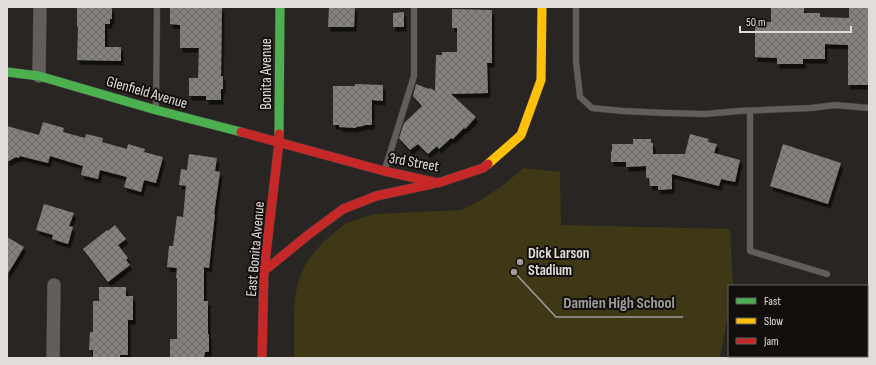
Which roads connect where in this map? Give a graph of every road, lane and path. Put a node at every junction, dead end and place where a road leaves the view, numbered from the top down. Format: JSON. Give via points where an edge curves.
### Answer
{"nodes":[{"id":1,"x":40,"y":7,"type":"edge"},
{"id":2,"x":157,"y":7,"type":"edge"},
{"id":3,"x":280,"y":7,"type":"edge"},
{"id":4,"x":414,"y":7,"type":"edge"},
{"id":5,"x":542,"y":7,"type":"edge"},
{"id":6,"x":576,"y":7,"type":"edge"},
{"id":7,"x":7,"y":72,"type":"edge"},
{"id":8,"x":39,"y":76,"type":"junction"},
{"id":9,"x":869,"y":108,"type":"edge"},
{"id":10,"x":156,"y":110,"type":"junction"},
{"id":11,"x":750,"y":111,"type":"junction"},
{"id":12,"x":279,"y":142,"type":"junction"},
{"id":13,"x":384,"y":171,"type":"junction"},
{"id":14,"x":438,"y":183,"type":"junction"},
{"id":15,"x":264,"y":271,"type":"junction"},
{"id":16,"x":828,"y":274,"type":"dead end"},
{"id":17,"x":54,"y":285,"type":"dead end"},
{"id":18,"x":53,"y":358,"type":"edge"},
{"id":19,"x":262,"y":358,"type":"edge"}],
"edges":[{"from":1,"to":8,"type":"street"},
{"from":2,"to":10,"type":"lane"},
{"from":3,"to":12,"type":"street","name":"Bonita Avenue"},
{"from":4,"to":13,"type":"lane","via":[[414,76]]},
{"from":5,"to":14,"type":"street","name":"3rd Street","via":[[541,80],[521,135],[483,168]]},
{"from":6,"to":11,"type":"lane","via":[[576,61],[580,97],[592,108],[706,114]]},
{"from":7,"to":8,"type":"street","name":"Glenfield Avenue"},
{"from":8,"to":10,"type":"street","name":"Glenfield Avenue"},
{"from":9,"to":11,"type":"lane","via":[[835,105]]},
{"from":10,"to":12,"type":"street","name":"Glenfield Avenue"},
{"from":11,"to":16,"type":"lane","via":[[750,251]]},
{"from":12,"to":13,"type":"street","name":"3rd Street"},
{"from":12,"to":15,"type":"street","name":"East Bonita Avenue"},
{"from":13,"to":14,"type":"street","name":"3rd Street"},
{"from":14,"to":15,"type":"street","via":[[376,196],[343,209]]},
{"from":15,"to":19,"type":"street","name":"East Bonita Avenue"},
{"from":17,"to":18,"type":"street"}]}
